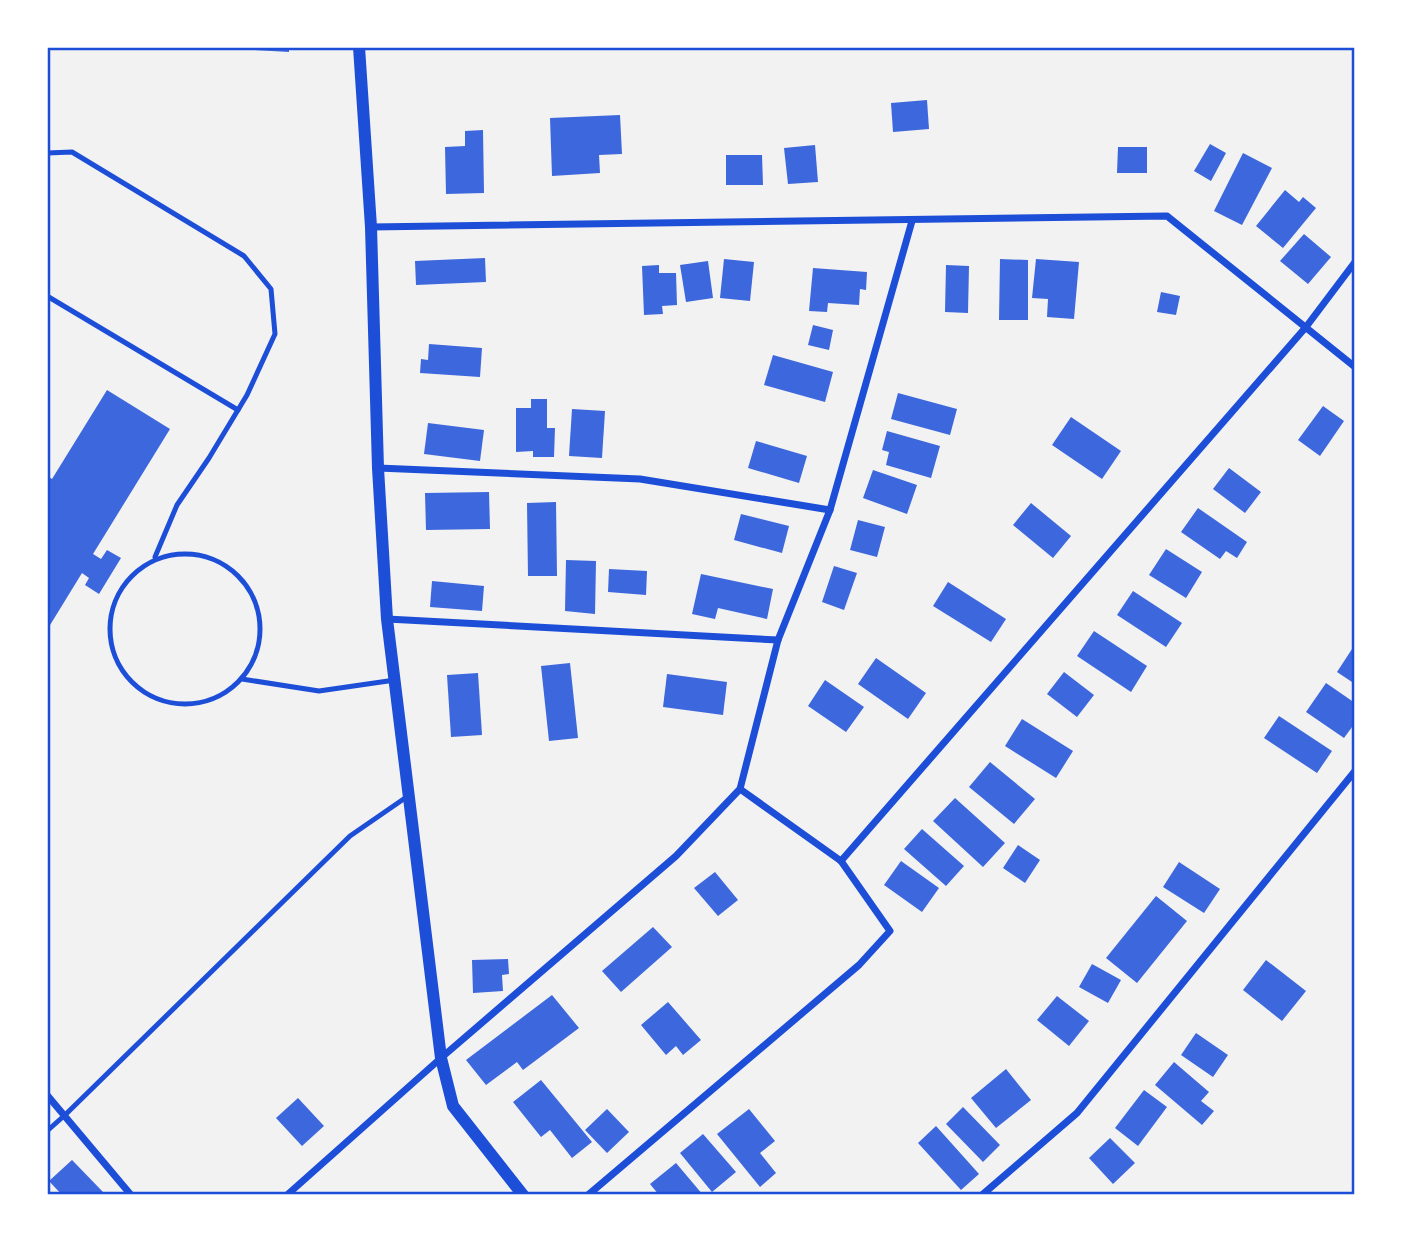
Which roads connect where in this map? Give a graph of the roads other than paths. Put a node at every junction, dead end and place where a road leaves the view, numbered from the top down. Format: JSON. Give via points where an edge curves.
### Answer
{"nodes":[{"id":1,"x":359,"y":47,"type":"edge"},
{"id":2,"x":47,"y":153,"type":"edge"},
{"id":3,"x":912,"y":221,"type":"junction"},
{"id":4,"x":371,"y":227,"type":"junction"},
{"id":5,"x":1355,"y":262,"type":"edge"},
{"id":6,"x":47,"y":296,"type":"edge"},
{"id":7,"x":1306,"y":327,"type":"junction"},
{"id":8,"x":1355,"y":367,"type":"edge"},
{"id":9,"x":238,"y":410,"type":"junction"},
{"id":10,"x":377,"y":468,"type":"junction"},
{"id":11,"x":830,"y":510,"type":"junction"},
{"id":12,"x":155,"y":557,"type":"junction"},
{"id":13,"x":387,"y":620,"type":"junction"},
{"id":14,"x":778,"y":640,"type":"junction"},
{"id":15,"x":242,"y":680,"type":"junction"},
{"id":16,"x":395,"y":680,"type":"junction"},
{"id":17,"x":1355,"y":771,"type":"edge"},
{"id":18,"x":740,"y":789,"type":"junction"},
{"id":19,"x":409,"y":795,"type":"junction"},
{"id":20,"x":841,"y":860,"type":"junction"},
{"id":21,"x":441,"y":1058,"type":"junction"},
{"id":22,"x":47,"y":1095,"type":"edge"},
{"id":23,"x":65,"y":1115,"type":"junction"},
{"id":24,"x":47,"y":1131,"type":"edge"},
{"id":25,"x":131,"y":1195,"type":"edge"},
{"id":26,"x":287,"y":1195,"type":"edge"},
{"id":27,"x":523,"y":1195,"type":"edge"},
{"id":28,"x":588,"y":1195,"type":"edge"},
{"id":29,"x":982,"y":1195,"type":"edge"}],
"edges":[{"from":1,"to":4,"type":"street"},
{"from":2,"to":9,"type":"lane","via":[[72,152],[244,256],[271,289],[275,334]]},
{"from":3,"to":4,"type":"street"},
{"from":3,"to":7,"type":"street","via":[[1167,216]]},
{"from":3,"to":11,"type":"street"},
{"from":4,"to":10,"type":"street"},
{"from":5,"to":7,"type":"street"},
{"from":6,"to":9,"type":"lane"},
{"from":7,"to":8,"type":"street"},
{"from":7,"to":20,"type":"street"},
{"from":9,"to":12,"type":"lane","via":[[177,505]]},
{"from":10,"to":11,"type":"street","via":[[640,479]]},
{"from":10,"to":13,"type":"street"},
{"from":11,"to":14,"type":"street"},
{"from":12,"to":15,"type":"lane","via":[[200,553],[236,572],[258,606],[259,648]]},
{"from":12,"to":15,"type":"lane","via":[[112,601],[108,641],[117,666],[140,692],[166,704],[215,699]]},
{"from":13,"to":14,"type":"street"},
{"from":13,"to":16,"type":"street"},
{"from":14,"to":18,"type":"street"},
{"from":15,"to":16,"type":"lane","via":[[319,691]]},
{"from":16,"to":19,"type":"street"},
{"from":17,"to":29,"type":"street","via":[[1077,1113]]},
{"from":18,"to":20,"type":"street"},
{"from":18,"to":21,"type":"street","via":[[676,856]]},
{"from":19,"to":21,"type":"street"},
{"from":19,"to":23,"type":"lane","via":[[350,836]]},
{"from":20,"to":28,"type":"street","via":[[890,931],[859,965]]},
{"from":21,"to":26,"type":"street"},
{"from":21,"to":27,"type":"street","via":[[453,1106]]},
{"from":22,"to":23,"type":"street"},
{"from":23,"to":24,"type":"lane"},
{"from":23,"to":25,"type":"street"}]}
